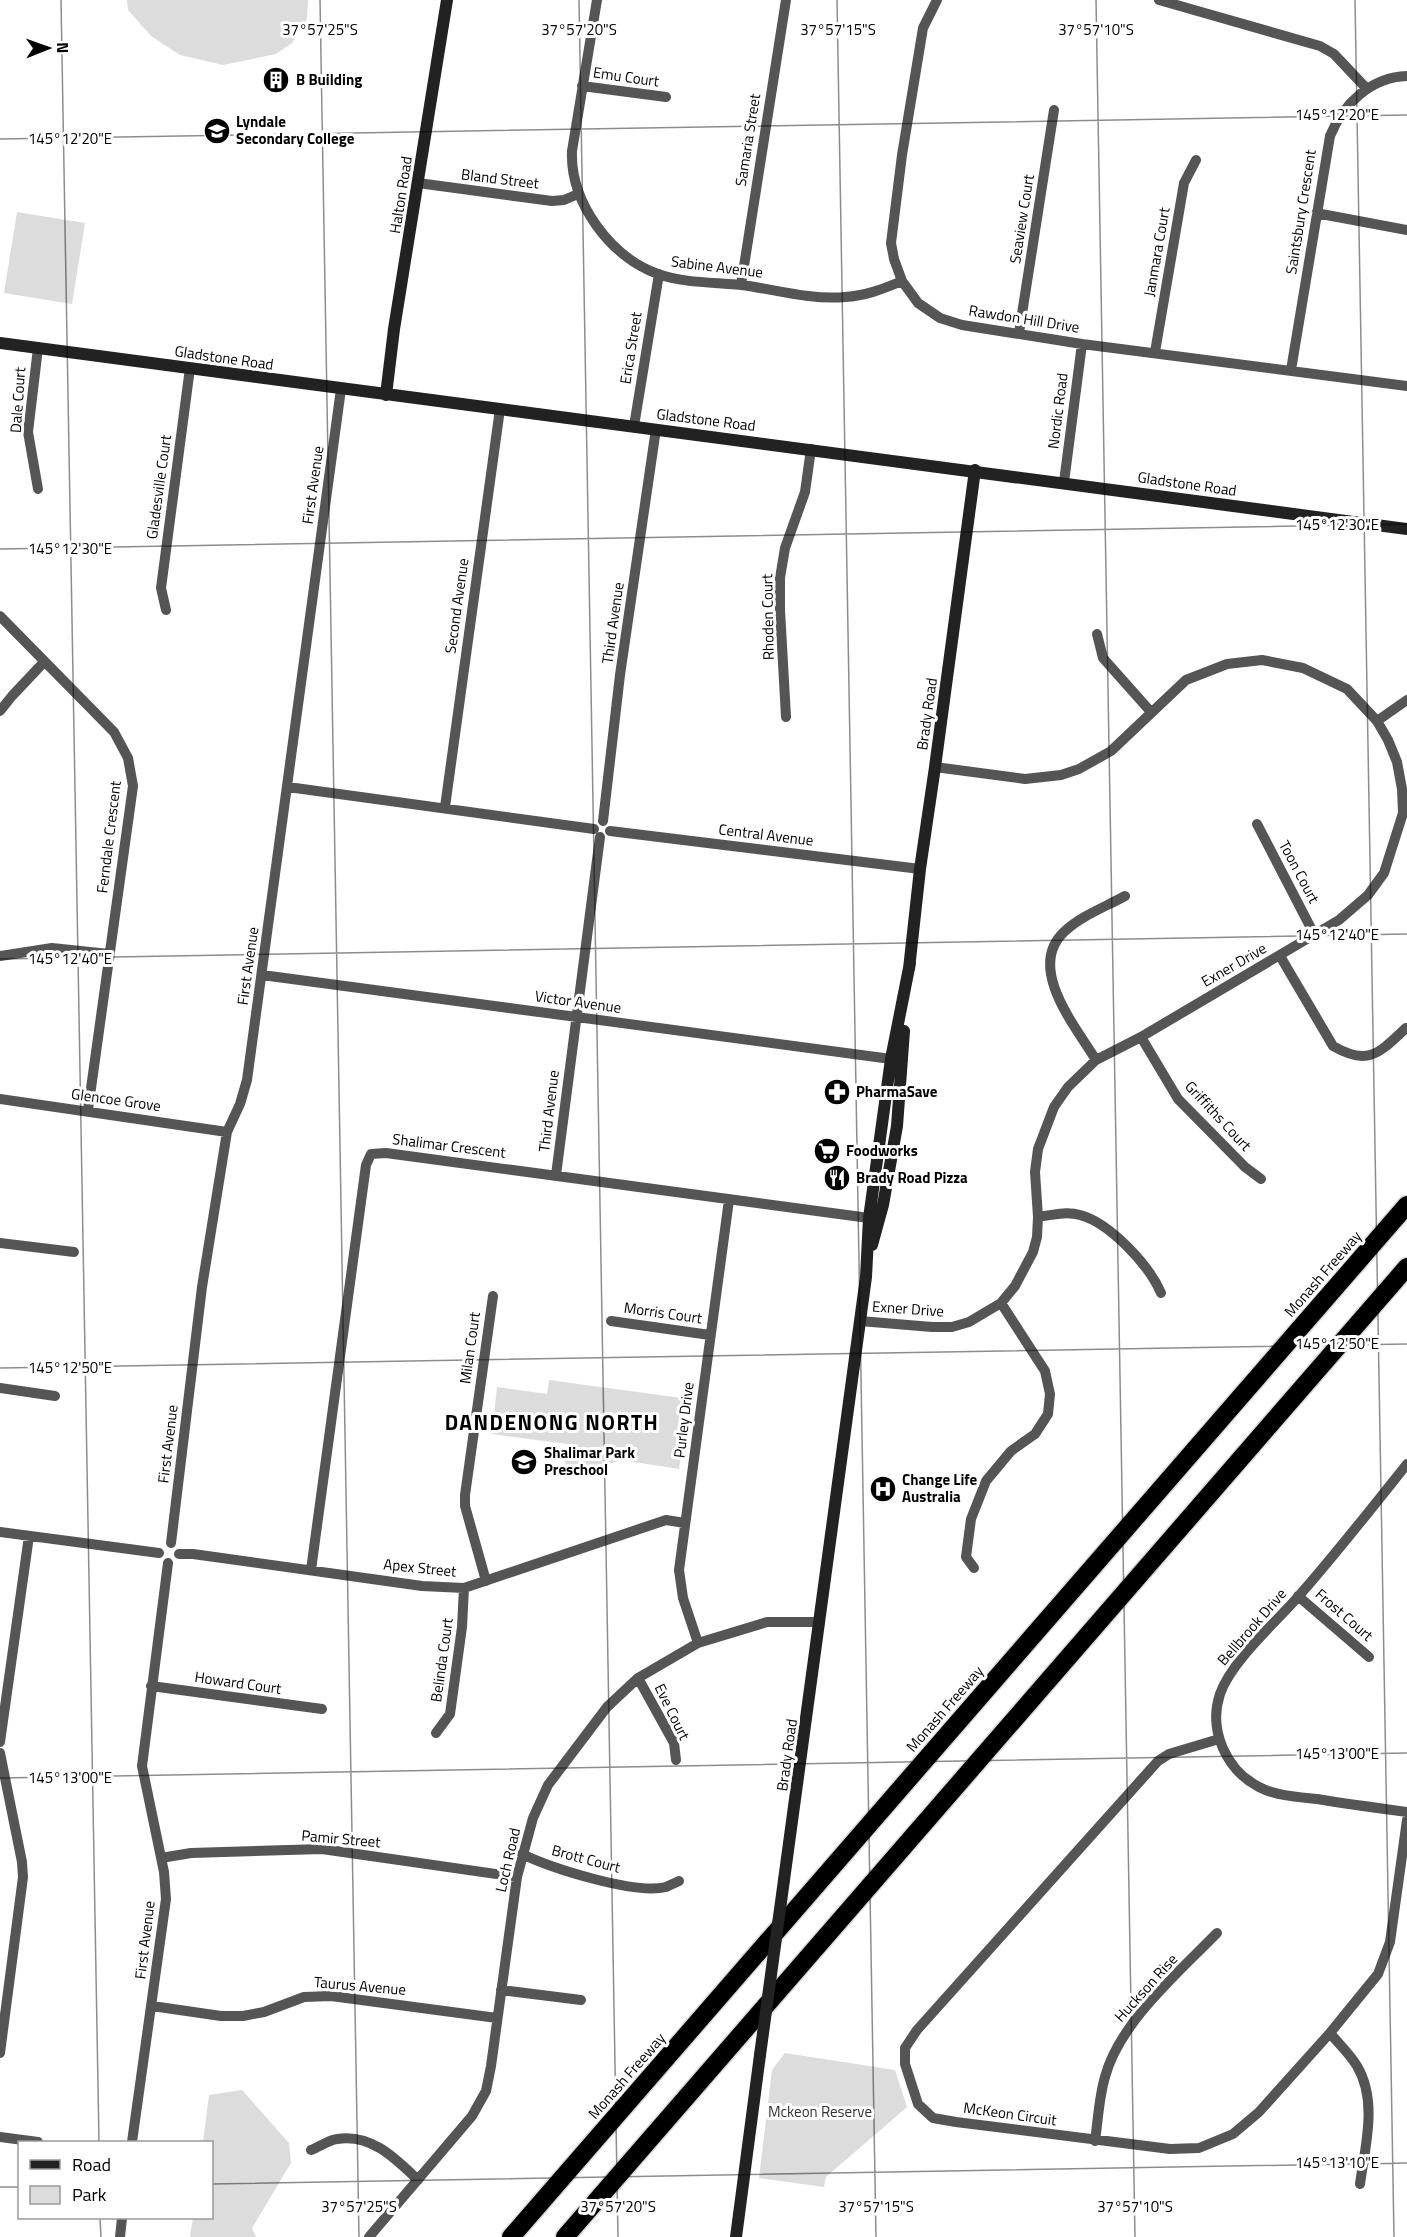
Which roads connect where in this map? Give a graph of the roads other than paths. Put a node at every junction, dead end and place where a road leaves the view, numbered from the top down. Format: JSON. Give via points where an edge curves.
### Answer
{"nodes":[{"id":1,"x":447,"y":0,"type":"edge"},
{"id":2,"x":597,"y":0,"type":"edge"},
{"id":3,"x":786,"y":0,"type":"edge"},
{"id":4,"x":937,"y":0,"type":"edge"},
{"id":5,"x":1160,"y":0,"type":"edge"},
{"id":6,"x":1407,"y":76,"type":"edge"},
{"id":7,"x":582,"y":86,"type":"junction"},
{"id":8,"x":1367,"y":89,"type":"junction"},
{"id":9,"x":666,"y":97,"type":"dead end"},
{"id":10,"x":1054,"y":110,"type":"dead end"},
{"id":11,"x":1196,"y":160,"type":"dead end"},
{"id":12,"x":418,"y":183,"type":"junction"},
{"id":13,"x":578,"y":194,"type":"junction"},
{"id":14,"x":1316,"y":213,"type":"junction"},
{"id":15,"x":1407,"y":230,"type":"edge"},
{"id":16,"x":659,"y":274,"type":"junction"},
{"id":17,"x":902,"y":281,"type":"junction"},
{"id":18,"x":741,"y":285,"type":"junction"},
{"id":19,"x":1018,"y":333,"type":"junction"},
{"id":20,"x":0,"y":344,"type":"edge"},
{"id":21,"x":1082,"y":344,"type":"junction"},
{"id":22,"x":38,"y":348,"type":"junction"},
{"id":23,"x":1155,"y":352,"type":"junction"},
{"id":24,"x":190,"y":368,"type":"junction"},
{"id":25,"x":1290,"y":370,"type":"junction"},
{"id":26,"x":1407,"y":386,"type":"edge"},
{"id":27,"x":341,"y":390,"type":"junction"},
{"id":28,"x":386,"y":395,"type":"junction"},
{"id":29,"x":500,"y":409,"type":"junction"},
{"id":30,"x":634,"y":426,"type":"junction"},
{"id":31,"x":656,"y":429,"type":"junction"},
{"id":32,"x":811,"y":449,"type":"junction"},
{"id":33,"x":975,"y":470,"type":"junction"},
{"id":34,"x":1064,"y":482,"type":"junction"},
{"id":35,"x":38,"y":489,"type":"dead end"},
{"id":36,"x":1407,"y":528,"type":"edge"},
{"id":37,"x":166,"y":610,"type":"dead end"},
{"id":38,"x":0,"y":615,"type":"edge"},
{"id":39,"x":1097,"y":634,"type":"dead end"},
{"id":40,"x":44,"y":662,"type":"junction"},
{"id":41,"x":1407,"y":700,"type":"edge"},
{"id":42,"x":0,"y":711,"type":"edge"},
{"id":43,"x":1151,"y":712,"type":"junction"},
{"id":44,"x":786,"y":717,"type":"dead end"},
{"id":45,"x":1377,"y":721,"type":"junction"},
{"id":46,"x":935,"y":767,"type":"junction"},
{"id":47,"x":288,"y":787,"type":"junction"},
{"id":48,"x":445,"y":807,"type":"junction"},
{"id":49,"x":1257,"y":824,"type":"dead end"},
{"id":50,"x":602,"y":829,"type":"junction"},
{"id":51,"x":920,"y":869,"type":"junction"},
{"id":52,"x":1125,"y":896,"type":"dead end"},
{"id":53,"x":1314,"y":934,"type":"junction"},
{"id":54,"x":109,"y":954,"type":"junction"},
{"id":55,"x":0,"y":956,"type":"edge"},
{"id":56,"x":1280,"y":956,"type":"junction"},
{"id":57,"x":910,"y":963,"type":"junction"},
{"id":58,"x":262,"y":975,"type":"junction"},
{"id":59,"x":576,"y":1016,"type":"junction"},
{"id":60,"x":1406,"y":1028,"type":"edge"},
{"id":61,"x":1141,"y":1037,"type":"junction"},
{"id":62,"x":891,"y":1059,"type":"junction"},
{"id":63,"x":1096,"y":1060,"type":"junction"},
{"id":64,"x":0,"y":1099,"type":"edge"},
{"id":65,"x":88,"y":1110,"type":"junction"},
{"id":66,"x":227,"y":1131,"type":"junction"},
{"id":67,"x":883,"y":1168,"type":"junction"},
{"id":68,"x":556,"y":1175,"type":"junction"},
{"id":69,"x":1261,"y":1179,"type":"dead end"},
{"id":70,"x":729,"y":1200,"type":"junction"},
{"id":71,"x":1407,"y":1205,"type":"edge"},
{"id":72,"x":1038,"y":1217,"type":"junction"},
{"id":73,"x":869,"y":1218,"type":"junction"},
{"id":74,"x":0,"y":1243,"type":"edge"},
{"id":75,"x":74,"y":1252,"type":"dead end"},
{"id":76,"x":1407,"y":1267,"type":"edge"},
{"id":77,"x":866,"y":1277,"type":"junction"},
{"id":78,"x":1161,"y":1293,"type":"dead end"},
{"id":79,"x":493,"y":1296,"type":"dead end"},
{"id":80,"x":1001,"y":1303,"type":"junction"},
{"id":81,"x":611,"y":1321,"type":"dead end"},
{"id":82,"x":860,"y":1321,"type":"junction"},
{"id":83,"x":710,"y":1335,"type":"junction"},
{"id":84,"x":0,"y":1388,"type":"edge"},
{"id":85,"x":55,"y":1396,"type":"dead end"},
{"id":86,"x":1407,"y":1464,"type":"edge"},
{"id":87,"x":685,"y":1523,"type":"junction"},
{"id":88,"x":0,"y":1532,"type":"edge"},
{"id":89,"x":29,"y":1536,"type":"junction"},
{"id":90,"x":171,"y":1544,"type":"junction"},
{"id":91,"x":159,"y":1553,"type":"junction"},
{"id":92,"x":179,"y":1554,"type":"junction"},
{"id":93,"x":168,"y":1563,"type":"junction"},
{"id":94,"x":974,"y":1568,"type":"dead end"},
{"id":95,"x":311,"y":1570,"type":"junction"},
{"id":96,"x":486,"y":1581,"type":"junction"},
{"id":97,"x":464,"y":1588,"type":"junction"},
{"id":98,"x":1298,"y":1596,"type":"junction"},
{"id":99,"x":820,"y":1623,"type":"junction"},
{"id":100,"x":698,"y":1643,"type":"junction"},
{"id":101,"x":1369,"y":1657,"type":"dead end"},
{"id":102,"x":639,"y":1678,"type":"junction"},
{"id":103,"x":151,"y":1686,"type":"junction"},
{"id":104,"x":322,"y":1709,"type":"dead end"},
{"id":105,"x":436,"y":1733,"type":"dead end"},
{"id":106,"x":1219,"y":1739,"type":"junction"},
{"id":107,"x":0,"y":1742,"type":"edge"},
{"id":108,"x":0,"y":1753,"type":"edge"},
{"id":109,"x":676,"y":1760,"type":"dead end"},
{"id":110,"x":1407,"y":1812,"type":"edge"},
{"id":111,"x":1407,"y":1820,"type":"edge"},
{"id":112,"x":522,"y":1854,"type":"junction"},
{"id":113,"x":161,"y":1858,"type":"junction"},
{"id":114,"x":517,"y":1877,"type":"junction"},
{"id":115,"x":679,"y":1881,"type":"dead end"},
{"id":116,"x":1217,"y":1933,"type":"dead end"},
{"id":117,"x":501,"y":1990,"type":"junction"},
{"id":118,"x":4,"y":1997,"type":"edge"},
{"id":119,"x":581,"y":2000,"type":"dead end"},
{"id":120,"x":152,"y":2006,"type":"junction"},
{"id":121,"x":497,"y":2018,"type":"junction"},
{"id":122,"x":1330,"y":2033,"type":"junction"},
{"id":123,"x":0,"y":2053,"type":"edge"},
{"id":124,"x":0,"y":2137,"type":"edge"},
{"id":125,"x":30,"y":2141,"type":"edge"},
{"id":126,"x":132,"y":2141,"type":"edge"},
{"id":127,"x":1095,"y":2141,"type":"junction"},
{"id":128,"x":311,"y":2150,"type":"dead end"},
{"id":129,"x":418,"y":2180,"type":"junction"},
{"id":130,"x":1360,"y":2184,"type":"dead end"},
{"id":131,"x":122,"y":2219,"type":"edge"},
{"id":132,"x":120,"y":2237,"type":"edge"},
{"id":133,"x":369,"y":2237,"type":"edge"},
{"id":134,"x":511,"y":2237,"type":"edge"},
{"id":135,"x":566,"y":2237,"type":"edge"},
{"id":136,"x":736,"y":2237,"type":"edge"}],
"edges":[{"from":1,"to":12,"type":"main road","name":"Halton Road"},
{"from":2,"to":7,"type":"street","name":"Sabine Avenue"},
{"from":3,"to":18,"type":"street","name":"Samaria Street"},
{"from":4,"to":17,"type":"street","name":"Rawdon Hill Drive","via":[[923,28],[892,232],[894,259]]},
{"from":5,"to":8,"type":"street","via":[[1320,46],[1334,54]]},
{"from":6,"to":8,"type":"street","name":"Saintsbury Crescent"},
{"from":7,"to":9,"type":"street","name":"Emu Court"},
{"from":7,"to":13,"type":"street","name":"Sabine Avenue","via":[[572,151]]},
{"from":8,"to":14,"type":"street","name":"Saintsbury Crescent","via":[[1334,125]]},
{"from":10,"to":19,"type":"street","name":"Seaview Court"},
{"from":11,"to":23,"type":"street","name":"Janmara Court","via":[[1184,183]]},
{"from":12,"to":13,"type":"street","name":"Bland Street","via":[[552,201]]},
{"from":12,"to":28,"type":"main road","name":"Halton Road"},
{"from":13,"to":16,"type":"street","name":"Sabine Avenue","via":[[598,230],[625,255]]},
{"from":14,"to":15,"type":"street"},
{"from":14,"to":25,"type":"street","name":"Saintsbury Crescent"},
{"from":16,"to":18,"type":"street","name":"Sabine Avenue"},
{"from":16,"to":30,"type":"street","name":"Erica Street"},
{"from":17,"to":18,"type":"street","name":"Sabine Avenue","via":[[843,298]]},
{"from":17,"to":19,"type":"street","name":"Rawdon Hill Drive","via":[[918,303],[940,318],[962,326]]},
{"from":19,"to":21,"type":"street","name":"Rawdon Hill Drive"},
{"from":20,"to":22,"type":"main road","name":"Gladstone Road"},
{"from":21,"to":23,"type":"street","name":"Rawdon Hill Drive"},
{"from":21,"to":34,"type":"street","name":"Nordic Road"},
{"from":22,"to":24,"type":"main road","name":"Gladstone Road"},
{"from":22,"to":35,"type":"street","name":"Dale Court","via":[[28,432]]},
{"from":23,"to":25,"type":"street","name":"Rawdon Hill Drive"},
{"from":24,"to":27,"type":"main road","name":"Gladstone Road"},
{"from":24,"to":37,"type":"street","name":"Gladesville Court","via":[[161,588]]},
{"from":25,"to":26,"type":"street","name":"Rawdon Hill Drive"},
{"from":27,"to":28,"type":"main road","name":"Gladstone Road"},
{"from":27,"to":47,"type":"street","name":"First Avenue"},
{"from":28,"to":29,"type":"main road","name":"Gladstone Road"},
{"from":29,"to":30,"type":"main road","name":"Gladstone Road"},
{"from":29,"to":48,"type":"street","name":"Second Avenue"},
{"from":30,"to":31,"type":"main road","name":"Gladstone Road"},
{"from":31,"to":32,"type":"main road","name":"Gladstone Road"},
{"from":31,"to":50,"type":"street","name":"Third Avenue"},
{"from":32,"to":33,"type":"main road","name":"Gladstone Road"},
{"from":32,"to":44,"type":"street","name":"Rhoden Court","via":[[805,492],[785,548],[780,578]]},
{"from":33,"to":34,"type":"main road","name":"Gladstone Road"},
{"from":33,"to":46,"type":"main road","name":"Brady Road"},
{"from":34,"to":36,"type":"main road","name":"Gladstone Road"},
{"from":38,"to":40,"type":"street","name":"Ferndale Crescent"},
{"from":39,"to":43,"type":"street","via":[[1103,658]]},
{"from":40,"to":42,"type":"street"},
{"from":40,"to":54,"type":"street","name":"Ferndale Crescent","via":[[114,732],[131,771],[133,786]]},
{"from":41,"to":45,"type":"street"},
{"from":43,"to":45,"type":"street","name":"Exner Drive","via":[[1185,680],[1227,664],[1262,660],[1303,668],[1347,689]]},
{"from":43,"to":46,"type":"street","name":"Exner Drive","via":[[1111,751],[1061,775],[1025,779]]},
{"from":45,"to":53,"type":"street","name":"Exner Drive","via":[[1397,762],[1403,813],[1384,873],[1368,895]]},
{"from":46,"to":51,"type":"main road","name":"Brady Road"},
{"from":47,"to":48,"type":"street","name":"Central Avenue"},
{"from":47,"to":58,"type":"street","name":"First Avenue"},
{"from":48,"to":50,"type":"street","name":"Central Avenue"},
{"from":49,"to":53,"type":"street","name":"Toon Court"},
{"from":50,"to":51,"type":"street","name":"Central Avenue"},
{"from":50,"to":59,"type":"street","name":"Third Avenue"},
{"from":51,"to":57,"type":"main road","name":"Brady Road"},
{"from":52,"to":63,"type":"street","via":[[1073,924],[1055,942],[1051,957],[1054,991]]},
{"from":53,"to":56,"type":"street","name":"Exner Drive"},
{"from":54,"to":55,"type":"street","via":[[52,948]]},
{"from":54,"to":65,"type":"street","name":"Ferndale Crescent"},
{"from":56,"to":60,"type":"street","via":[[1333,1046],[1343,1052],[1367,1056],[1379,1053]]},
{"from":56,"to":61,"type":"street","name":"Exner Drive"},
{"from":57,"to":62,"type":"main road","name":"Brady Road"},
{"from":57,"to":67,"type":"main road","name":"Brady Road","via":[[897,1126]]},
{"from":58,"to":59,"type":"street","name":"Victor Avenue"},
{"from":58,"to":66,"type":"street","name":"First Avenue","via":[[247,1080]]},
{"from":59,"to":62,"type":"street","name":"Victor Avenue"},
{"from":59,"to":68,"type":"street","name":"Third Avenue"},
{"from":61,"to":63,"type":"street","name":"Exner Drive"},
{"from":61,"to":69,"type":"street","name":"Griffiths Court","via":[[1178,1099]]},
{"from":62,"to":67,"type":"main road","name":"Brady Road"},
{"from":63,"to":72,"type":"street","name":"Exner Drive","via":[[1068,1087],[1045,1129],[1035,1172]]},
{"from":64,"to":65,"type":"street","name":"Glencoe Grove"},
{"from":65,"to":66,"type":"street","name":"Glencoe Grove"},
{"from":66,"to":90,"type":"street","name":"First Avenue","via":[[201,1287]]},
{"from":67,"to":73,"type":"main road","name":"Brady Road"},
{"from":67,"to":77,"type":"main road","name":"Brady Road","via":[[883,1205]]},
{"from":68,"to":70,"type":"street","name":"Shalimar Crescent"},
{"from":68,"to":95,"type":"street","name":"Shalimar Crescent","via":[[386,1153],[371,1154],[368,1158]]},
{"from":70,"to":73,"type":"street","name":"Shalimar Crescent"},
{"from":70,"to":83,"type":"street","name":"Purley Drive"},
{"from":71,"to":134,"type":"highway","name":"Monash Freeway"},
{"from":72,"to":78,"type":"street","via":[[1077,1214],[1098,1222],[1148,1270]]},
{"from":72,"to":80,"type":"street","name":"Exner Drive","via":[[1033,1252]]},
{"from":73,"to":77,"type":"main road","name":"Brady Road"},
{"from":74,"to":75,"type":"street"},
{"from":76,"to":135,"type":"highway"},
{"from":77,"to":82,"type":"main road","name":"Brady Road"},
{"from":79,"to":96,"type":"street","name":"Milan Court","via":[[465,1495]]},
{"from":80,"to":82,"type":"street","name":"Exner Drive","via":[[952,1327]]},
{"from":80,"to":94,"type":"street","via":[[1045,1371],[1050,1394],[1048,1414],[1035,1434],[1011,1451],[986,1481],[970,1519],[966,1557]]},
{"from":81,"to":83,"type":"street","name":"Morris Court"},
{"from":82,"to":99,"type":"main road","name":"Brady Road"},
{"from":83,"to":87,"type":"street","name":"Purley Drive"},
{"from":84,"to":85,"type":"street"},
{"from":86,"to":98,"type":"street","name":"Bellbrook Drive"},
{"from":87,"to":96,"type":"street","name":"Apex Street","via":[[666,1520]]},
{"from":87,"to":100,"type":"street","name":"Purley Drive","via":[[679,1570]]},
{"from":88,"to":89,"type":"street"},
{"from":89,"to":91,"type":"street"},
{"from":89,"to":107,"type":"street"},
{"from":90,"to":91,"type":"street","via":[[164,1545]]},
{"from":90,"to":92,"type":"street"},
{"from":91,"to":93,"type":"street"},
{"from":92,"to":93,"type":"street","via":[[174,1562]]},
{"from":92,"to":95,"type":"street","name":"Apex Street"},
{"from":93,"to":103,"type":"street","name":"First Avenue"},
{"from":95,"to":97,"type":"street","name":"Apex Street"},
{"from":96,"to":97,"type":"street","name":"Apex Street"},
{"from":97,"to":105,"type":"street","name":"Belinda Court","via":[[450,1714]]},
{"from":98,"to":101,"type":"street","name":"Frost Court"},
{"from":98,"to":106,"type":"street","name":"Bellbrook Drive","via":[[1229,1676],[1216,1713]]},
{"from":99,"to":100,"type":"street","name":"Loch Road","via":[[767,1622]]},
{"from":99,"to":136,"type":"main road","name":"Brady Road","bridge":true},
{"from":100,"to":102,"type":"street","name":"Loch Road"},
{"from":102,"to":109,"type":"street","name":"Eve Court","via":[[674,1743]]},
{"from":102,"to":112,"type":"street","name":"Loch Road","via":[[607,1707],[548,1785]]},
{"from":103,"to":104,"type":"street","name":"Howard Court"},
{"from":103,"to":113,"type":"street","name":"First Avenue","via":[[142,1766]]},
{"from":106,"to":110,"type":"street","name":"Bellbrook Drive","via":[[1233,1766],[1250,1782],[1271,1792]]},
{"from":106,"to":127,"type":"street","name":"McKeon Circuit","via":[[1158,1761],[916,2030],[905,2048],[905,2064],[918,2103],[933,2118]]},
{"from":108,"to":118,"type":"street","via":[[23,1877]]},
{"from":111,"to":122,"type":"street","name":"McKeon Circuit","via":[[1390,1942],[1378,1974]]},
{"from":112,"to":114,"type":"street","name":"Loch Road"},
{"from":112,"to":115,"type":"street","name":"Brott Court","via":[[600,1881],[656,1888]]},
{"from":113,"to":114,"type":"street","name":"Pamir Street","via":[[191,1853],[322,1849]]},
{"from":113,"to":120,"type":"street","name":"First Avenue","via":[[166,1899]]},
{"from":114,"to":117,"type":"street","name":"Loch Road"},
{"from":116,"to":127,"type":"street","name":"Huckson Rise","via":[[1121,2038],[1105,2076]]},
{"from":117,"to":119,"type":"street"},
{"from":117,"to":121,"type":"street","name":"Loch Road"},
{"from":118,"to":123,"type":"street"},
{"from":120,"to":121,"type":"street","name":"Taurus Avenue","via":[[243,2016],[304,1996],[331,1995]]},
{"from":120,"to":126,"type":"street","name":"First Avenue"},
{"from":121,"to":129,"type":"street","name":"Loch Road","via":[[486,2091],[472,2116]]},
{"from":122,"to":127,"type":"street","name":"McKeon Circuit","via":[[1259,2112],[1233,2134],[1199,2148]]},
{"from":122,"to":130,"type":"street","via":[[1357,2066],[1366,2091],[1368,2122]]},
{"from":124,"to":125,"type":"street"},
{"from":128,"to":129,"type":"street","via":[[336,2139],[362,2139],[393,2155]]},
{"from":129,"to":133,"type":"street","name":"Loch Road"},
{"from":131,"to":132,"type":"street"}]}
